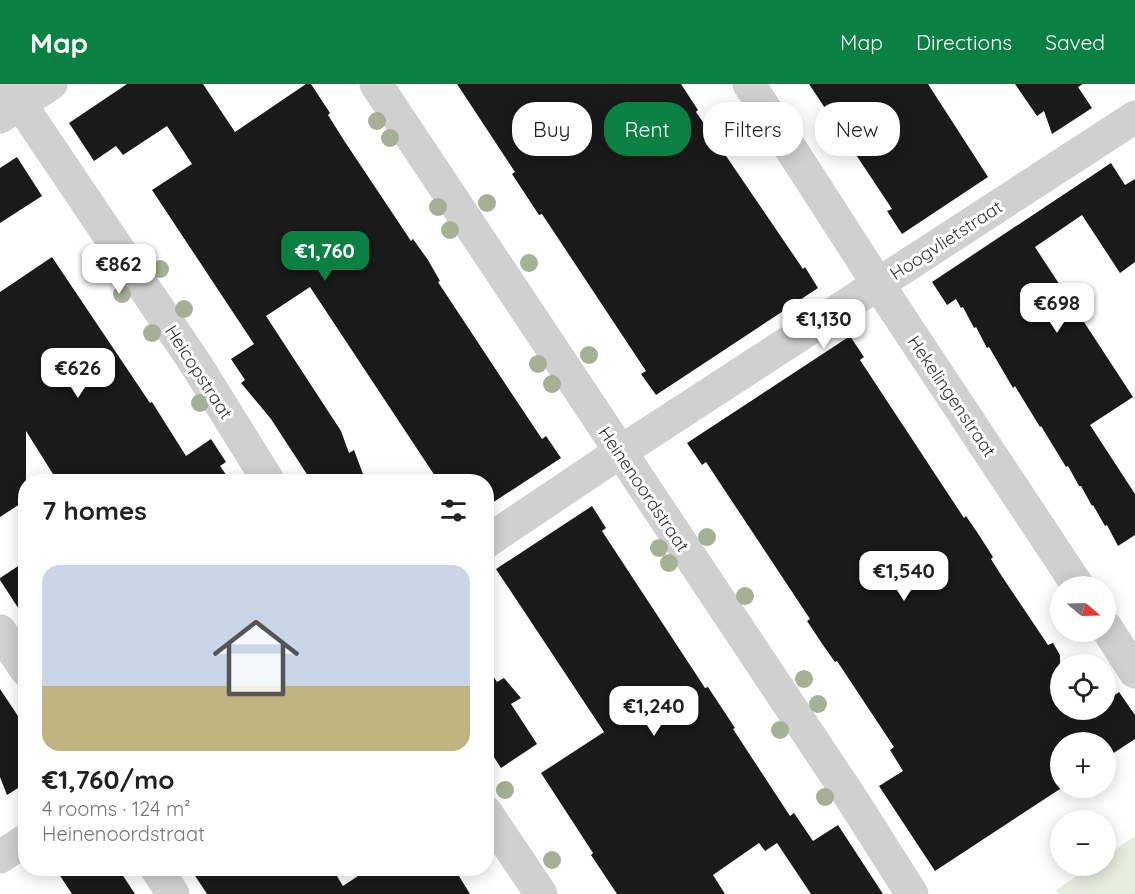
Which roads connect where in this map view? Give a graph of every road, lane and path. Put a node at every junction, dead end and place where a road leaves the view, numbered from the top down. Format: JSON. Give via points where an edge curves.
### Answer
{"nodes":[{"id":1,"x":51,"y":84,"type":"edge"},
{"id":2,"x":376,"y":84,"type":"edge"},
{"id":3,"x":749,"y":84,"type":"edge"},
{"id":4,"x":9,"y":102,"type":"edge"},
{"id":5,"x":1135,"y":117,"type":"edge"},
{"id":6,"x":878,"y":284,"type":"junction"},
{"id":7,"x":620,"y":452,"type":"junction"},
{"id":8,"x":264,"y":474,"type":"edge"},
{"id":9,"x":494,"y":537,"type":"edge"},
{"id":10,"x":1071,"y":576,"type":"edge"},
{"id":11,"x":0,"y":631,"type":"edge"},
{"id":12,"x":1116,"y":642,"type":"edge"},
{"id":13,"x":18,"y":658,"type":"edge"},
{"id":14,"x":1135,"y":672,"type":"edge"},
{"id":15,"x":494,"y":824,"type":"edge"},
{"id":16,"x":18,"y":845,"type":"edge"},
{"id":17,"x":0,"y":857,"type":"edge"},
{"id":18,"x":161,"y":876,"type":"edge"},
{"id":19,"x":173,"y":894,"type":"edge"},
{"id":20,"x":541,"y":894,"type":"edge"},
{"id":21,"x":912,"y":894,"type":"edge"}],
"edges":[{"from":1,"to":4,"type":"street"},
{"from":2,"to":7,"type":"street","name":"Heinenoordstraat"},
{"from":3,"to":6,"type":"street","name":"Hekelingenstraat"},
{"from":4,"to":8,"type":"street","name":"Heicopstraat","via":[[197,366]]},
{"from":5,"to":6,"type":"street","name":"Hoogvlietstraat"},
{"from":6,"to":7,"type":"street","name":"Hoogvlietstraat"},
{"from":6,"to":10,"type":"street","name":"Hekelingenstraat"},
{"from":7,"to":9,"type":"street","name":"Hoogvlietstraat"},
{"from":7,"to":21,"type":"street","name":"Heinenoordstraat"},
{"from":11,"to":13,"type":"street"},
{"from":12,"to":14,"type":"street"},
{"from":15,"to":20,"type":"street"},
{"from":16,"to":17,"type":"street"},
{"from":18,"to":19,"type":"street"}]}
